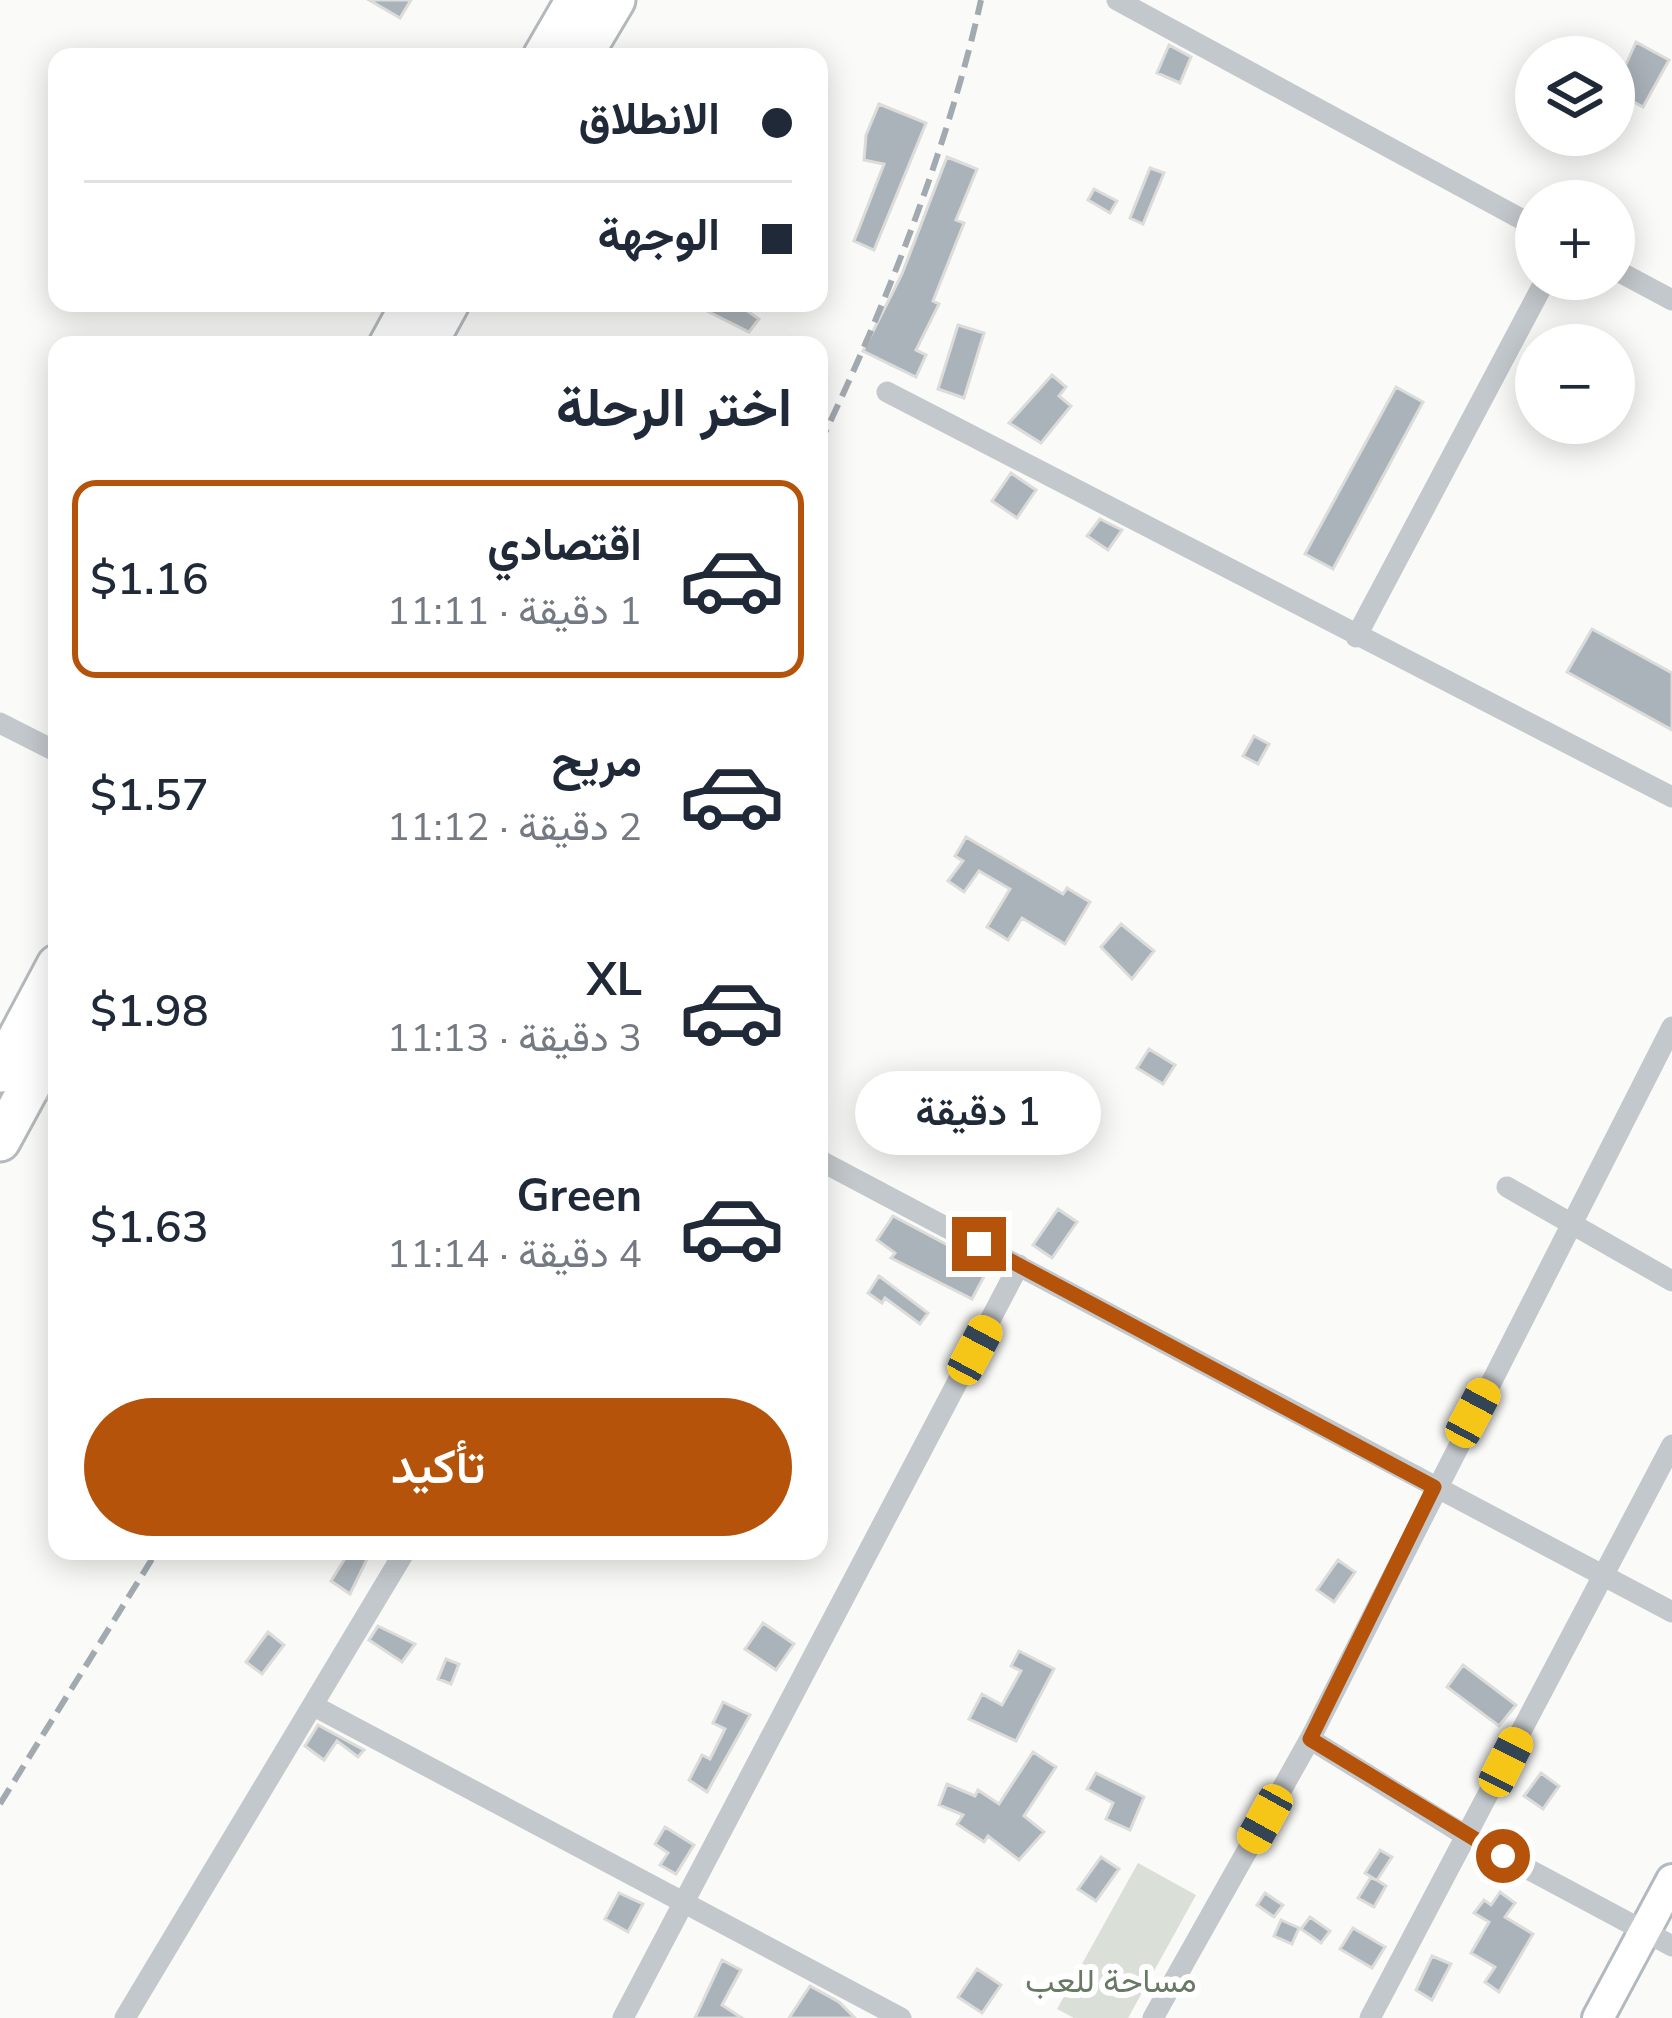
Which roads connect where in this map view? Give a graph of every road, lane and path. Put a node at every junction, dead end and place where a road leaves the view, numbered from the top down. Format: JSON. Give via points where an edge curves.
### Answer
{"nodes":[{"id":1,"x":576,"y":0,"type":"edge"},
{"id":2,"x":615,"y":0,"type":"edge"},
{"id":3,"x":1117,"y":0,"type":"edge"},
{"id":4,"x":548,"y":48,"type":"edge"},
{"id":5,"x":586,"y":48,"type":"edge"},
{"id":6,"x":1515,"y":215,"type":"edge"},
{"id":7,"x":1635,"y":280,"type":"edge"},
{"id":8,"x":1535,"y":300,"type":"edge"},
{"id":9,"x":1672,"y":300,"type":"edge"},
{"id":10,"x":887,"y":392,"type":"dead end"},
{"id":11,"x":1356,"y":638,"type":"junction"},
{"id":12,"x":0,"y":723,"type":"edge"},
{"id":13,"x":48,"y":747,"type":"edge"},
{"id":14,"x":1672,"y":796,"type":"edge"},
{"id":15,"x":48,"y":1004,"type":"edge"},
{"id":16,"x":1672,"y":1027,"type":"edge"},
{"id":17,"x":48,"y":1052,"type":"edge"},
{"id":18,"x":29,"y":1086,"type":"edge"},
{"id":19,"x":0,"y":1141,"type":"edge"},
{"id":20,"x":828,"y":1165,"type":"edge"},
{"id":21,"x":1507,"y":1187,"type":"dead end"},
{"id":22,"x":1570,"y":1227,"type":"junction"},
{"id":23,"x":1019,"y":1265,"type":"junction"},
{"id":24,"x":1672,"y":1281,"type":"edge"},
{"id":25,"x":1672,"y":1445,"type":"edge"},
{"id":26,"x":1434,"y":1487,"type":"junction"},
{"id":27,"x":400,"y":1560,"type":"edge"},
{"id":28,"x":1602,"y":1573,"type":"junction"},
{"id":29,"x":1672,"y":1612,"type":"edge"},
{"id":30,"x":314,"y":1706,"type":"junction"},
{"id":31,"x":1310,"y":1739,"type":"junction"},
{"id":32,"x":1468,"y":1837,"type":"junction"},
{"id":33,"x":1672,"y":1880,"type":"edge"},
{"id":34,"x":686,"y":1903,"type":"junction"},
{"id":35,"x":1658,"y":1939,"type":"edge"},
{"id":36,"x":125,"y":2018,"type":"edge"},
{"id":37,"x":623,"y":2018,"type":"edge"},
{"id":38,"x":901,"y":2018,"type":"edge"},
{"id":39,"x":1154,"y":2018,"type":"edge"},
{"id":40,"x":1370,"y":2018,"type":"edge"},
{"id":41,"x":1598,"y":2018,"type":"edge"}],
"edges":[{"from":1,"to":4,"type":"highway"},
{"from":2,"to":5,"type":"highway"},
{"from":3,"to":6,"type":"street"},
{"from":7,"to":9,"type":"street"},
{"from":8,"to":11,"type":"street"},
{"from":10,"to":11,"type":"street"},
{"from":11,"to":14,"type":"street"},
{"from":12,"to":13,"type":"street"},
{"from":15,"to":18,"type":"highway"},
{"from":16,"to":22,"type":"street"},
{"from":17,"to":18,"type":"highway"},
{"from":18,"to":19,"type":"highway"},
{"from":20,"to":23,"type":"street"},
{"from":21,"to":22,"type":"street"},
{"from":22,"to":24,"type":"street"},
{"from":22,"to":26,"type":"street"},
{"from":23,"to":26,"type":"street"},
{"from":23,"to":34,"type":"street"},
{"from":25,"to":28,"type":"street"},
{"from":26,"to":28,"type":"street"},
{"from":26,"to":31,"type":"street"},
{"from":27,"to":30,"type":"street"},
{"from":28,"to":29,"type":"street"},
{"from":28,"to":32,"type":"street"},
{"from":30,"to":34,"type":"street"},
{"from":30,"to":36,"type":"street"},
{"from":31,"to":32,"type":"street"},
{"from":31,"to":39,"type":"street"},
{"from":32,"to":35,"type":"street"},
{"from":32,"to":40,"type":"street"},
{"from":33,"to":35,"type":"main road"},
{"from":34,"to":37,"type":"street"},
{"from":34,"to":38,"type":"street"},
{"from":35,"to":41,"type":"main road"}]}
